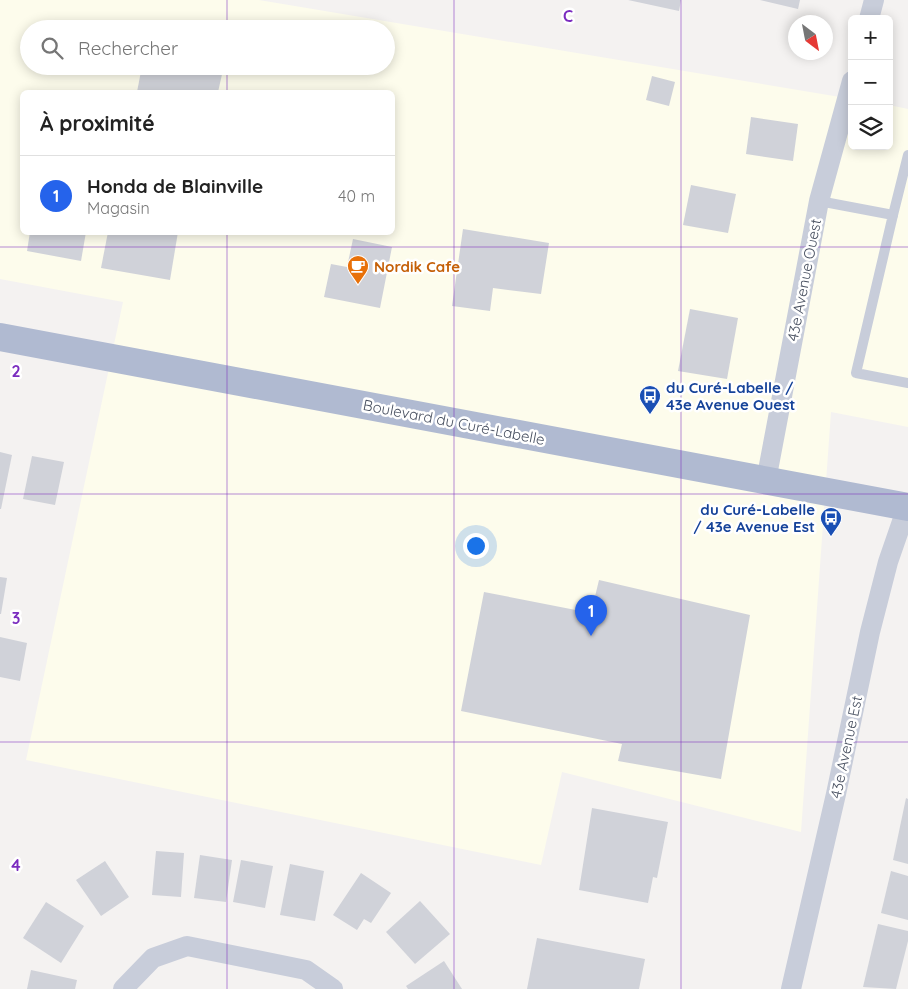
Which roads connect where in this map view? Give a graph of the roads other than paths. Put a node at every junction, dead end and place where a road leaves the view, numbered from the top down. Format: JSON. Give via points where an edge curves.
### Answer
{"nodes":[{"id":1,"x":874,"y":0,"type":"edge"},
{"id":2,"x":870,"y":15,"type":"edge"},
{"id":3,"x":848,"y":96,"type":"edge"},
{"id":4,"x":908,"y":155,"type":"edge"},
{"id":5,"x":819,"y":201,"type":"junction"},
{"id":6,"x":894,"y":214,"type":"junction"},
{"id":7,"x":0,"y":337,"type":"edge"},
{"id":8,"x":908,"y":383,"type":"edge"},
{"id":9,"x":766,"y":481,"type":"junction"},
{"id":10,"x":908,"y":506,"type":"edge"},
{"id":11,"x":123,"y":989,"type":"edge"},
{"id":12,"x":334,"y":989,"type":"edge"},
{"id":13,"x":791,"y":989,"type":"edge"}],
"edges":[{"from":1,"to":2,"type":"street"},
{"from":3,"to":5,"type":"street","name":"43e Avenue Ouest"},
{"from":4,"to":6,"type":"lane"},
{"from":5,"to":6,"type":"lane"},
{"from":5,"to":9,"type":"street","name":"43e Avenue Ouest"},
{"from":6,"to":8,"type":"lane","via":[[856,373]]},
{"from":7,"to":9,"type":"main road","name":"Boulevard du Curé-Labelle"},
{"from":9,"to":10,"type":"main road","name":"Boulevard du Curé-Labelle"},
{"from":10,"to":13,"type":"street","name":"43e Avenue Est","via":[[888,562],[870,632]]},
{"from":11,"to":12,"type":"street","via":[[153,958],[187,946],[306,970]]}]}
